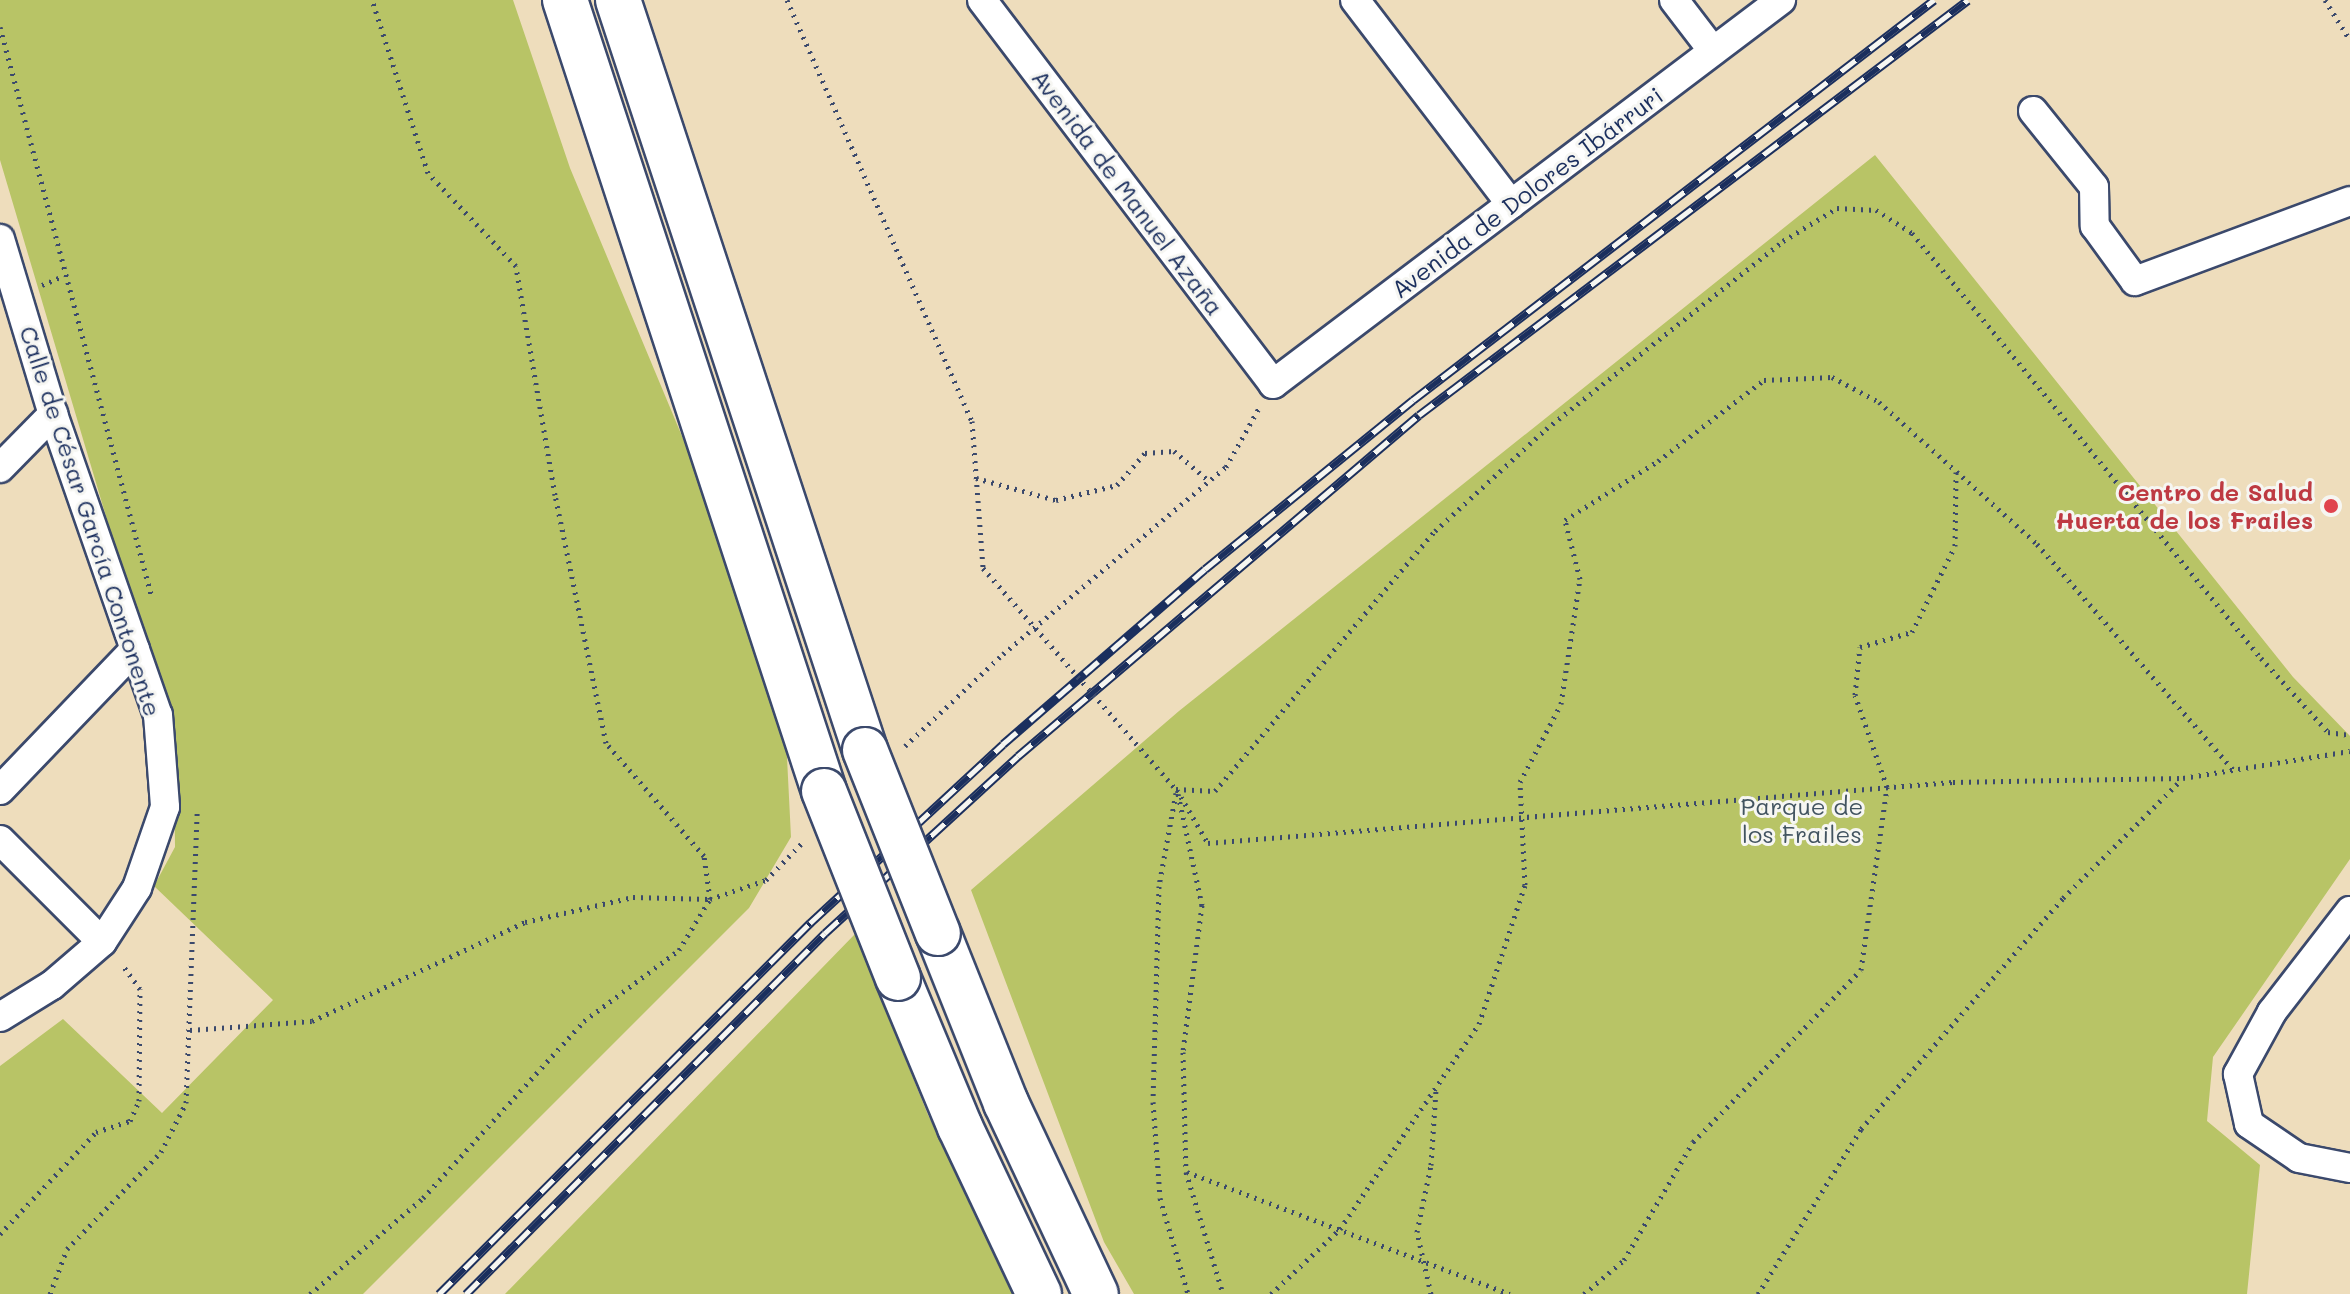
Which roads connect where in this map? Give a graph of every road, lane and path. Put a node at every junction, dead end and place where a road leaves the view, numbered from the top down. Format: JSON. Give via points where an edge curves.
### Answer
{"nodes":[{"id":1,"x":372,"y":0,"type":"edge"},
{"id":2,"x":565,"y":0,"type":"edge"},
{"id":3,"x":618,"y":0,"type":"edge"},
{"id":4,"x":787,"y":0,"type":"edge"},
{"id":5,"x":982,"y":0,"type":"edge"},
{"id":6,"x":1355,"y":0,"type":"edge"},
{"id":7,"x":1674,"y":0,"type":"edge"},
{"id":8,"x":1781,"y":0,"type":"edge"},
{"id":9,"x":2325,"y":0,"type":"edge"},
{"id":10,"x":2350,"y":40,"type":"edge"},
{"id":11,"x":1713,"y":51,"type":"junction"},
{"id":12,"x":2033,"y":111,"type":"dead end"},
{"id":13,"x":2350,"y":201,"type":"edge"},
{"id":14,"x":1511,"y":204,"type":"junction"},
{"id":15,"x":0,"y":239,"type":"edge"},
{"id":16,"x":5,"y":281,"type":"edge"},
{"id":17,"x":1273,"y":384,"type":"junction"},
{"id":18,"x":53,"y":414,"type":"junction"},
{"id":19,"x":0,"y":468,"type":"edge"},
{"id":20,"x":1956,"y":471,"type":"junction"},
{"id":21,"x":976,"y":478,"type":"junction"},
{"id":22,"x":1209,"y":481,"type":"junction"},
{"id":23,"x":135,"y":649,"type":"junction"},
{"id":24,"x":2350,"y":735,"type":"edge"},
{"id":25,"x":883,"y":750,"type":"junction"},
{"id":26,"x":2350,"y":751,"type":"edge"},
{"id":27,"x":2234,"y":771,"type":"junction"},
{"id":28,"x":2183,"y":778,"type":"junction"},
{"id":29,"x":1887,"y":787,"type":"junction"},
{"id":30,"x":1176,"y":789,"type":"junction"},
{"id":31,"x":0,"y":790,"type":"edge"},
{"id":32,"x":1521,"y":818,"type":"junction"},
{"id":33,"x":809,"y":836,"type":"dead end"},
{"id":34,"x":0,"y":840,"type":"edge"},
{"id":35,"x":710,"y":899,"type":"junction"},
{"id":36,"x":2350,"y":911,"type":"edge"},
{"id":37,"x":102,"y":942,"type":"junction"},
{"id":38,"x":123,"y":966,"type":"dead end"},
{"id":39,"x":0,"y":1017,"type":"edge"},
{"id":40,"x":1436,"y":1088,"type":"junction"},
{"id":41,"x":2350,"y":1168,"type":"edge"},
{"id":42,"x":1186,"y":1172,"type":"junction"},
{"id":43,"x":1340,"y":1229,"type":"junction"},
{"id":44,"x":0,"y":1234,"type":"edge"},
{"id":45,"x":1423,"y":1261,"type":"junction"},
{"id":46,"x":50,"y":1294,"type":"edge"},
{"id":47,"x":310,"y":1294,"type":"edge"},
{"id":48,"x":1039,"y":1294,"type":"edge"},
{"id":49,"x":1096,"y":1294,"type":"edge"},
{"id":50,"x":1188,"y":1294,"type":"edge"},
{"id":51,"x":1223,"y":1294,"type":"edge"},
{"id":52,"x":1271,"y":1294,"type":"edge"},
{"id":53,"x":1431,"y":1294,"type":"edge"},
{"id":54,"x":1510,"y":1294,"type":"edge"},
{"id":55,"x":1584,"y":1294,"type":"edge"},
{"id":56,"x":1758,"y":1294,"type":"edge"}],
"edges":[{"from":1,"to":35,"type":"path","via":[[428,173],[516,266],[555,495],[606,743],[704,856]]},
{"from":2,"to":48,"type":"highway","bridge":true,"via":[[824,791],[960,1127]]},
{"from":3,"to":25,"type":"highway"},
{"from":4,"to":21,"type":"path","via":[[972,421]]},
{"from":5,"to":17,"type":"street","name":"Avenida de Manuel Azaña"},
{"from":6,"to":14,"type":"street"},
{"from":7,"to":11,"type":"street"},
{"from":8,"to":11,"type":"street","name":"Avenida de Dolores Ibárruri"},
{"from":9,"to":10,"type":"path"},
{"from":11,"to":14,"type":"street","name":"Avenida de Dolores Ibárruri"},
{"from":12,"to":13,"type":"street","via":[[2094,187],[2095,226],[2135,281]]},
{"from":14,"to":17,"type":"street","name":"Avenida de Dolores Ibárruri"},
{"from":15,"to":16,"type":"street","name":"Calle de César García Contonente"},
{"from":16,"to":18,"type":"street","name":"Calle de César García Contonente"},
{"from":17,"to":22,"type":"path","via":[[1226,467]]},
{"from":18,"to":19,"type":"street"},
{"from":18,"to":23,"type":"street","name":"Calle de César García Contonente"},
{"from":20,"to":27,"type":"path","via":[[2037,544]]},
{"from":20,"to":29,"type":"path","via":[[1955,546],[1912,632],[1860,647],[1855,695]]},
{"from":20,"to":32,"type":"path","via":[[1879,402],[1832,377],[1764,380],[1658,461],[1565,520],[1580,579],[1561,704],[1520,782]]},
{"from":21,"to":22,"type":"path","via":[[1056,500],[1117,485],[1145,453],[1174,451]]},
{"from":21,"to":30,"type":"path","bridge":true,"via":[[983,568]]},
{"from":22,"to":25,"type":"path"},
{"from":23,"to":31,"type":"street"},
{"from":23,"to":37,"type":"street","name":"Calle de César García Contonente","via":[[158,715],[165,807],[137,888]]},
{"from":24,"to":30,"type":"path","via":[[2328,732],[2261,658],[1912,233],[1876,210],[1837,208],[1783,241],[1546,429],[1435,531],[1215,791]]},
{"from":25,"to":49,"type":"highway","bridge":true,"via":[[938,933],[1006,1103]]},
{"from":26,"to":27,"type":"path"},
{"from":27,"to":28,"type":"path"},
{"from":28,"to":29,"type":"path"},
{"from":28,"to":56,"type":"path","via":[[2063,898],[1861,1129]]},
{"from":29,"to":32,"type":"path"},
{"from":29,"to":55,"type":"path","via":[[1861,970],[1693,1142],[1624,1260]]},
{"from":30,"to":32,"type":"path","via":[[1208,843]]},
{"from":30,"to":42,"type":"path","via":[[1202,905],[1183,1052]]},
{"from":30,"to":50,"type":"path","via":[[1159,886],[1153,1102],[1160,1198]]},
{"from":32,"to":40,"type":"path","via":[[1525,885],[1479,1024]]},
{"from":33,"to":35,"type":"path","via":[[766,880]]},
{"from":34,"to":37,"type":"street"},
{"from":35,"to":46,"type":"path","via":[[633,897],[525,922],[312,1021],[190,1030],[186,1103],[161,1152],[67,1249]]},
{"from":35,"to":47,"type":"path","via":[[679,950],[584,1021],[423,1198]]},
{"from":36,"to":41,"type":"street","via":[[2272,1012],[2238,1074],[2249,1124],[2299,1158]]},
{"from":37,"to":39,"type":"street","via":[[52,985]]},
{"from":38,"to":44,"type":"path","via":[[140,989],[135,1111],[130,1121],[96,1132]]},
{"from":40,"to":43,"type":"path"},
{"from":40,"to":45,"type":"path","via":[[1431,1165],[1417,1232]]},
{"from":42,"to":43,"type":"path"},
{"from":42,"to":51,"type":"path"},
{"from":43,"to":45,"type":"path"},
{"from":43,"to":52,"type":"path"},
{"from":45,"to":53,"type":"path"},
{"from":45,"to":54,"type":"path"}]}
